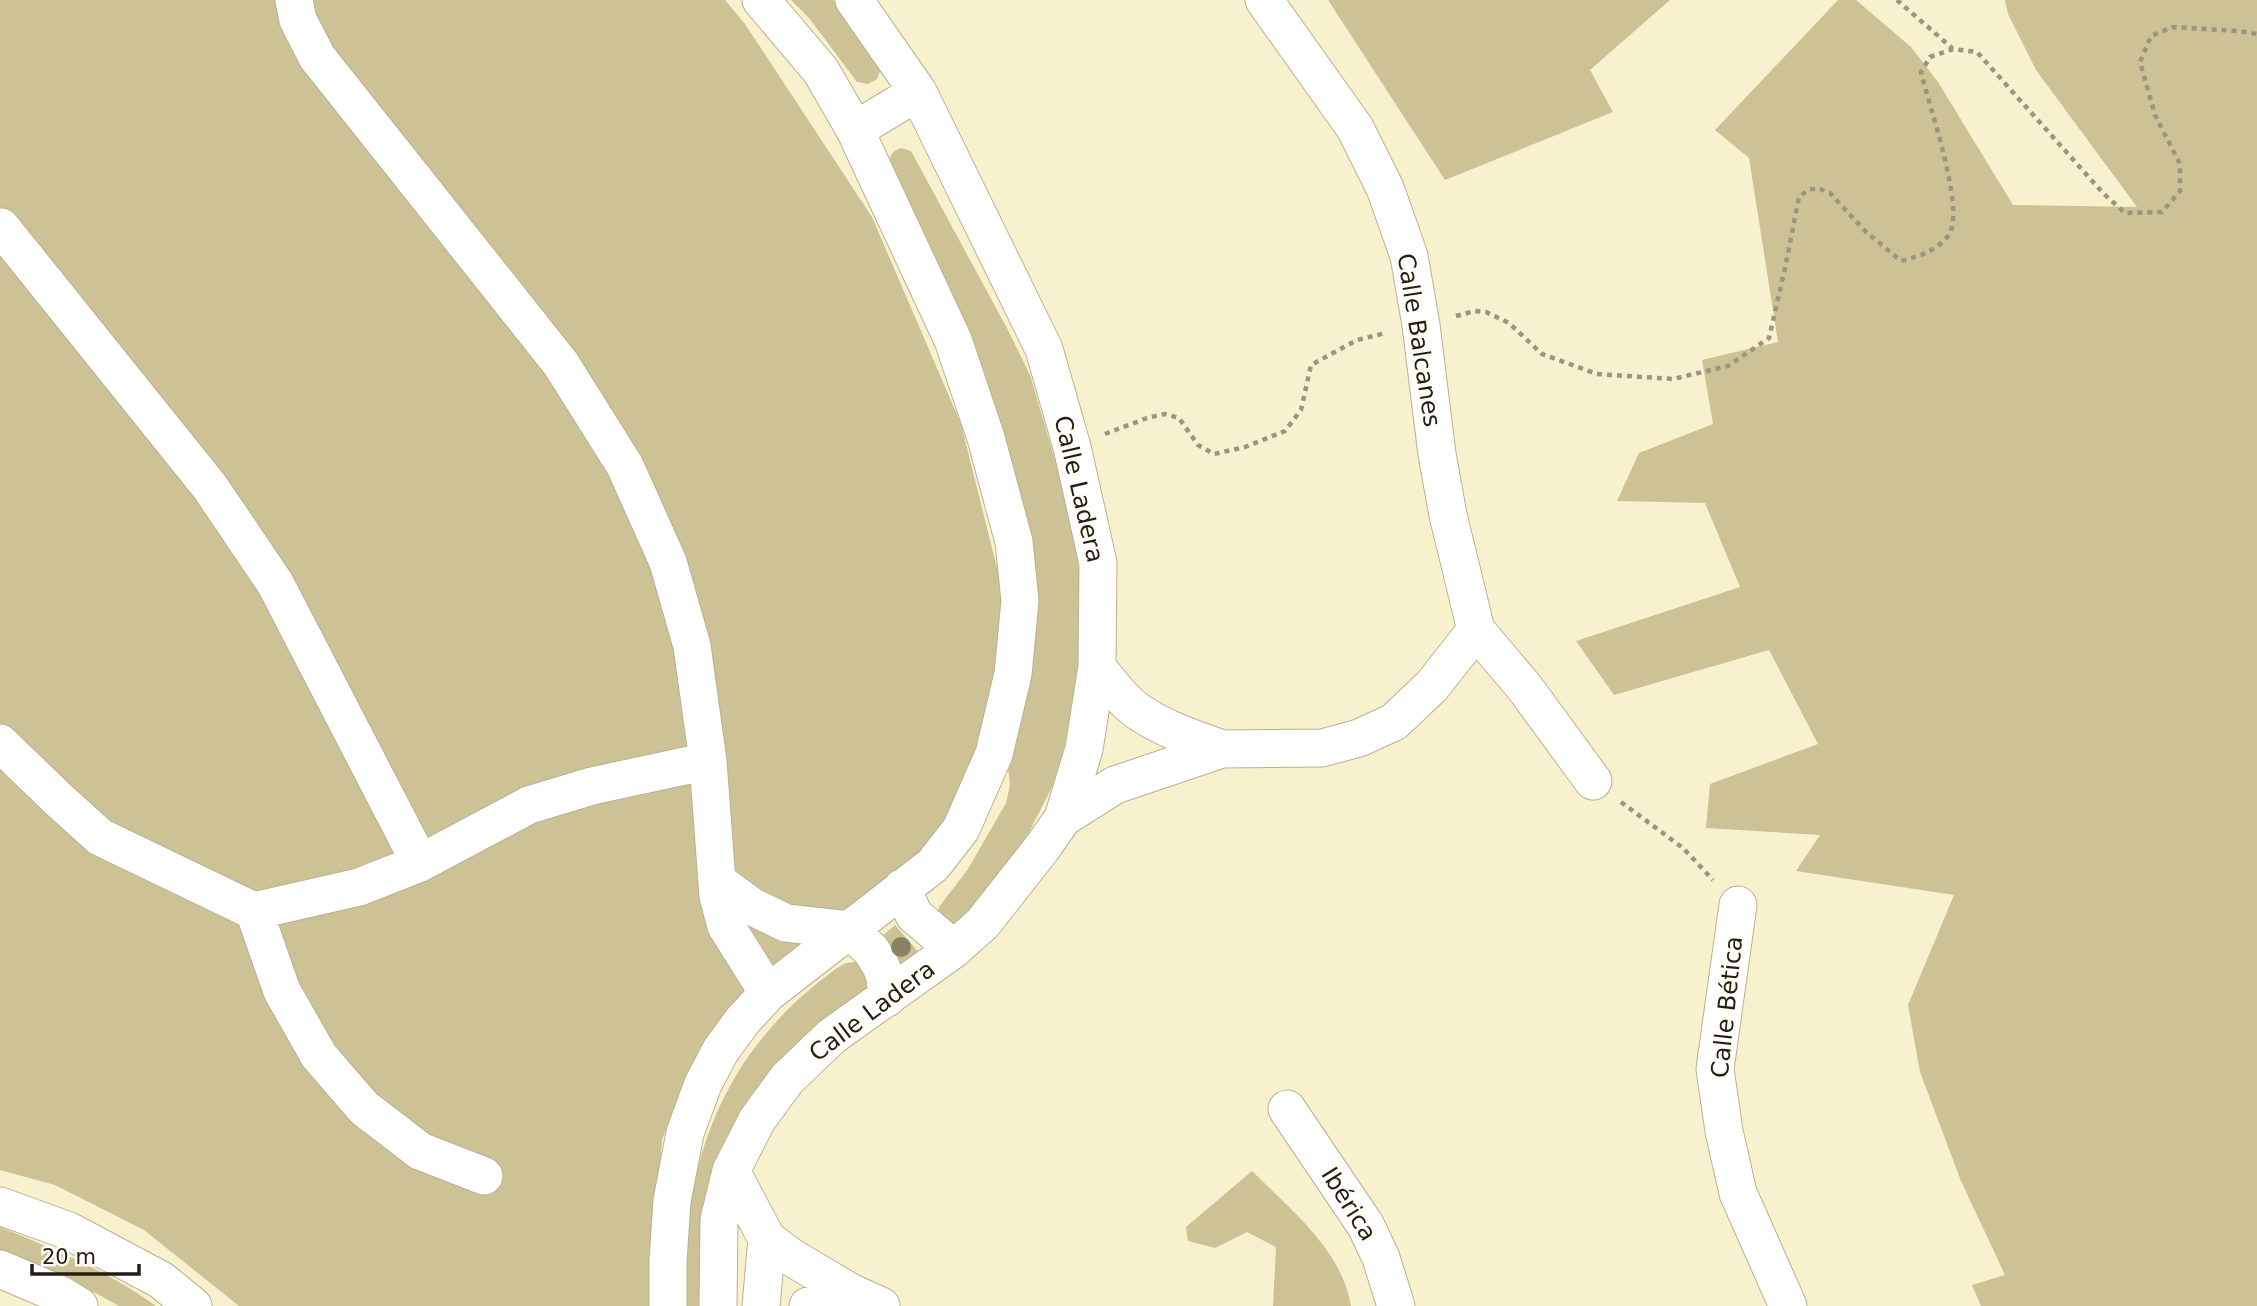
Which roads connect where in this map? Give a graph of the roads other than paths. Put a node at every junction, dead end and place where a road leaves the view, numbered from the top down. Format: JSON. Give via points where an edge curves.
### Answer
{"nodes":[{"id":1,"x":295,"y":0,"type":"edge"},
{"id":2,"x":761,"y":0,"type":"edge"},
{"id":3,"x":854,"y":0,"type":"edge"},
{"id":4,"x":1264,"y":0,"type":"edge"},
{"id":5,"x":918,"y":92,"type":"junction"},
{"id":6,"x":855,"y":130,"type":"junction"},
{"id":7,"x":1,"y":227,"type":"edge"},
{"id":8,"x":1476,"y":630,"type":"junction"},
{"id":9,"x":1097,"y":667,"type":"junction"},
{"id":10,"x":0,"y":743,"type":"edge"},
{"id":11,"x":1222,"y":749,"type":"junction"},
{"id":12,"x":708,"y":761,"type":"junction"},
{"id":13,"x":1593,"y":781,"type":"road end"},
{"id":14,"x":1063,"y":818,"type":"junction"},
{"id":15,"x":420,"y":863,"type":"junction"},
{"id":16,"x":717,"y":881,"type":"junction"},
{"id":17,"x":902,"y":888,"type":"junction"},
{"id":18,"x":1738,"y":905,"type":"road end"},
{"id":19,"x":254,"y":911,"type":"junction"},
{"id":20,"x":849,"y":930,"type":"junction"},
{"id":21,"x":954,"y":949,"type":"junction"},
{"id":22,"x":768,"y":993,"type":"junction"},
{"id":23,"x":887,"y":998,"type":"junction"},
{"id":24,"x":1287,"y":1109,"type":"dead end"},
{"id":25,"x":731,"y":1171,"type":"junction"},
{"id":26,"x":484,"y":1177,"type":"dead end"},
{"id":27,"x":0,"y":1206,"type":"edge"},
{"id":28,"x":767,"y":1239,"type":"junction"},
{"id":29,"x":0,"y":1269,"type":"edge"},
{"id":30,"x":866,"y":1299,"type":"edge"},
{"id":31,"x":79,"y":1306,"type":"edge"},
{"id":32,"x":192,"y":1306,"type":"edge"},
{"id":33,"x":668,"y":1306,"type":"edge"},
{"id":34,"x":718,"y":1306,"type":"edge"},
{"id":35,"x":761,"y":1306,"type":"edge"},
{"id":36,"x":808,"y":1306,"type":"edge"},
{"id":37,"x":1396,"y":1306,"type":"edge"},
{"id":38,"x":1788,"y":1306,"type":"edge"}],
"edges":[{"from":1,"to":12,"type":"street","via":[[298,20],[317,57],[561,364],[625,466],[667,562],[692,646]]},
{"from":2,"to":6,"type":"street","via":[[821,71]]},
{"from":3,"to":5,"type":"street","name":"Calle Ladera"},
{"from":4,"to":8,"type":"street","name":"Calle Balcanes","via":[[1355,128],[1385,188],[1409,256],[1437,454]]},
{"from":5,"to":6,"type":"street"},
{"from":5,"to":9,"type":"street","name":"Calle Ladera","via":[[1044,349],[1098,563]]},
{"from":6,"to":17,"type":"street","via":[[957,352],[1014,542],[1020,601],[1013,674],[995,754],[961,829],[933,865]]},
{"from":7,"to":15,"type":"street","via":[[210,487],[275,583]]},
{"from":8,"to":11,"type":"street","via":[[1432,686],[1394,722],[1322,748]]},
{"from":8,"to":13,"type":"street"},
{"from":9,"to":11,"type":"street","via":[[1141,714]]},
{"from":9,"to":14,"type":"street","name":"Calle Ladera","via":[[1084,749]]},
{"from":10,"to":19,"type":"street","via":[[100,836]]},
{"from":11,"to":14,"type":"street","via":[[1115,785]]},
{"from":12,"to":15,"type":"street","via":[[528,805]]},
{"from":12,"to":16,"type":"street"},
{"from":14,"to":21,"type":"street","name":"Calle Ladera","via":[[983,923]]},
{"from":15,"to":19,"type":"street","via":[[359,887]]},
{"from":16,"to":20,"type":"street","via":[[751,906],[786,923]]},
{"from":16,"to":22,"type":"street","via":[[726,926]]},
{"from":17,"to":20,"type":"street"},
{"from":17,"to":21,"type":"street","via":[[914,915]]},
{"from":18,"to":38,"type":"street","name":"Calle Bética","via":[[1715,1069],[1738,1193]]},
{"from":19,"to":26,"type":"street","via":[[282,991],[319,1056],[364,1108],[420,1151]]},
{"from":20,"to":22,"type":"street"},
{"from":20,"to":23,"type":"street","via":[[881,966]]},
{"from":21,"to":23,"type":"street","name":"Calle Ladera"},
{"from":22,"to":33,"type":"street","via":[[721,1050],[685,1133],[672,1201]]},
{"from":23,"to":25,"type":"street","name":"Calle Ladera","via":[[832,1036],[787,1079],[757,1120]]},
{"from":24,"to":37,"type":"street","name":"Ibérica","via":[[1366,1226]]},
{"from":25,"to":28,"type":"street"},
{"from":25,"to":34,"type":"street","name":"Calle Ladera","via":[[719,1220]]},
{"from":27,"to":32,"type":"street","via":[[69,1231],[161,1280]]},
{"from":28,"to":30,"type":"street"},
{"from":28,"to":35,"type":"street"},
{"from":29,"to":31,"type":"street"},
{"from":30,"to":36,"type":"street"}]}
